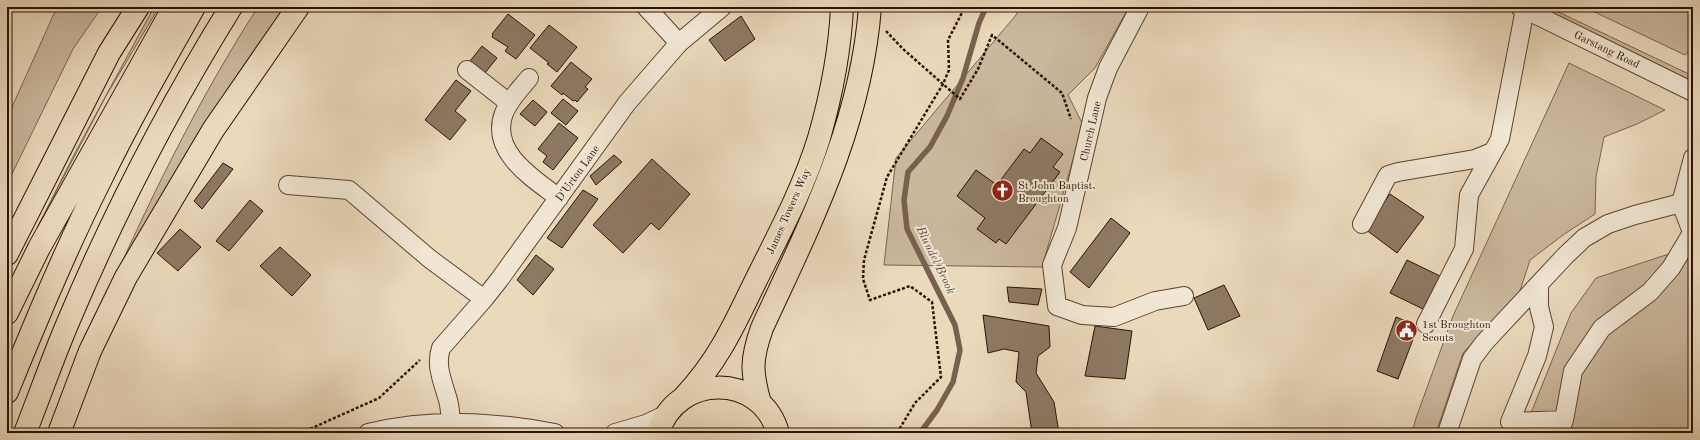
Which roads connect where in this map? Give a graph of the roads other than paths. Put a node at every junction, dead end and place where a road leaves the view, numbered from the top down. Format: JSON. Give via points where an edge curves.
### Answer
{"nodes":[{"id":1,"x":138,"y":7,"type":"edge"},
{"id":2,"x":174,"y":7,"type":"edge"},
{"id":3,"x":194,"y":7,"type":"edge"},
{"id":4,"x":231,"y":7,"type":"edge"},
{"id":5,"x":298,"y":7,"type":"edge"},
{"id":6,"x":646,"y":7,"type":"edge"},
{"id":7,"x":722,"y":7,"type":"edge"},
{"id":8,"x":842,"y":7,"type":"edge"},
{"id":9,"x":870,"y":7,"type":"edge"},
{"id":10,"x":1140,"y":7,"type":"edge"},
{"id":11,"x":1523,"y":8,"type":"edge"},
{"id":12,"x":679,"y":43,"type":"junction"},
{"id":13,"x":467,"y":70,"type":"dead end"},
{"id":14,"x":529,"y":78,"type":"dead end"},
{"id":15,"x":1693,"y":92,"type":"edge"},
{"id":16,"x":509,"y":103,"type":"junction"},
{"id":17,"x":1492,"y":152,"type":"junction"},
{"id":18,"x":1693,"y":158,"type":"edge"},
{"id":19,"x":288,"y":185,"type":"dead end"},
{"id":20,"x":560,"y":198,"type":"junction"},
{"id":21,"x":1681,"y":203,"type":"junction"},
{"id":22,"x":1362,"y":224,"type":"dead end"},
{"id":23,"x":1692,"y":234,"type":"edge"},
{"id":24,"x":7,"y":254,"type":"edge"},
{"id":25,"x":1539,"y":285,"type":"junction"},
{"id":26,"x":1184,"y":296,"type":"dead end"},
{"id":27,"x":484,"y":299,"type":"junction"},
{"id":28,"x":7,"y":313,"type":"edge"},
{"id":29,"x":1426,"y":324,"type":"dead end"},
{"id":30,"x":7,"y":392,"type":"edge"},
{"id":31,"x":685,"y":396,"type":"junction"},
{"id":32,"x":760,"y":403,"type":"junction"},
{"id":33,"x":451,"y":422,"type":"junction"},
{"id":34,"x":662,"y":424,"type":"edge"},
{"id":35,"x":1507,"y":427,"type":"edge"},
{"id":36,"x":1562,"y":427,"type":"edge"},
{"id":37,"x":25,"y":433,"type":"edge"},
{"id":38,"x":59,"y":433,"type":"edge"},
{"id":39,"x":368,"y":433,"type":"edge"},
{"id":40,"x":555,"y":433,"type":"edge"},
{"id":41,"x":615,"y":433,"type":"edge"},
{"id":42,"x":778,"y":433,"type":"edge"},
{"id":43,"x":1447,"y":433,"type":"edge"}],
"edges":[{"from":1,"to":24,"type":"main road","via":[[109,53]]},
{"from":2,"to":28,"type":"main road","via":[[46,235]]},
{"from":3,"to":30,"type":"main road","via":[[146,91],[98,184],[43,302]]},
{"from":4,"to":37,"type":"main road","via":[[130,186],[69,321]]},
{"from":5,"to":38,"type":"main road","via":[[213,130],[126,277],[90,351]]},
{"from":6,"to":12,"type":"street"},
{"from":7,"to":12,"type":"street","name":"D'Urton Lane"},
{"from":8,"to":31,"type":"main road","name":"James Towers Way","via":[[829,101],[803,179],[723,347],[709,369]]},
{"from":9,"to":32,"type":"main road","via":[[862,70],[851,116],[818,205],[756,344],[753,373]]},
{"from":10,"to":26,"type":"street","name":"Church Lane","via":[[1108,68],[1097,98],[1067,228],[1052,265],[1057,306],[1082,315],[1114,317],[1155,301]]},
{"from":11,"to":15,"type":"street","name":"Garstang Road"},
{"from":11,"to":17,"type":"street","via":[[1500,139]]},
{"from":12,"to":20,"type":"street","name":"D'Urton Lane","via":[[627,103]]},
{"from":13,"to":16,"type":"street"},
{"from":14,"to":16,"type":"street"},
{"from":16,"to":20,"type":"street","via":[[501,125],[501,134],[508,153],[523,170]]},
{"from":17,"to":22,"type":"street","via":[[1475,159],[1398,172],[1388,176]]},
{"from":17,"to":29,"type":"street","via":[[1469,195],[1464,249]]},
{"from":18,"to":21,"type":"street"},
{"from":19,"to":27,"type":"street","via":[[349,190],[430,259]]},
{"from":20,"to":27,"type":"street","name":"D'Urton Lane"},
{"from":21,"to":23,"type":"street"},
{"from":21,"to":25,"type":"street","via":[[1608,224],[1584,238]]},
{"from":23,"to":36,"type":"street","via":[[1671,268],[1650,292],[1602,328],[1572,371]]},
{"from":25,"to":35,"type":"street","via":[[1539,307],[1544,327],[1537,356]]},
{"from":25,"to":43,"type":"street","via":[[1472,359]]},
{"from":27,"to":33,"type":"street","name":"D'Urton Lane","via":[[441,348],[438,357]]},
{"from":31,"to":32,"type":"main road","via":[[704,388],[724,387],[743,392]]},
{"from":31,"to":34,"type":"main road","via":[[674,404]]},
{"from":32,"to":42,"type":"main road","via":[[769,414]]},
{"from":33,"to":39,"type":"street"},
{"from":33,"to":40,"type":"street","via":[[494,424]]},
{"from":34,"to":41,"type":"street","via":[[646,424]]},
{"from":35,"to":36,"type":"street"}]}
